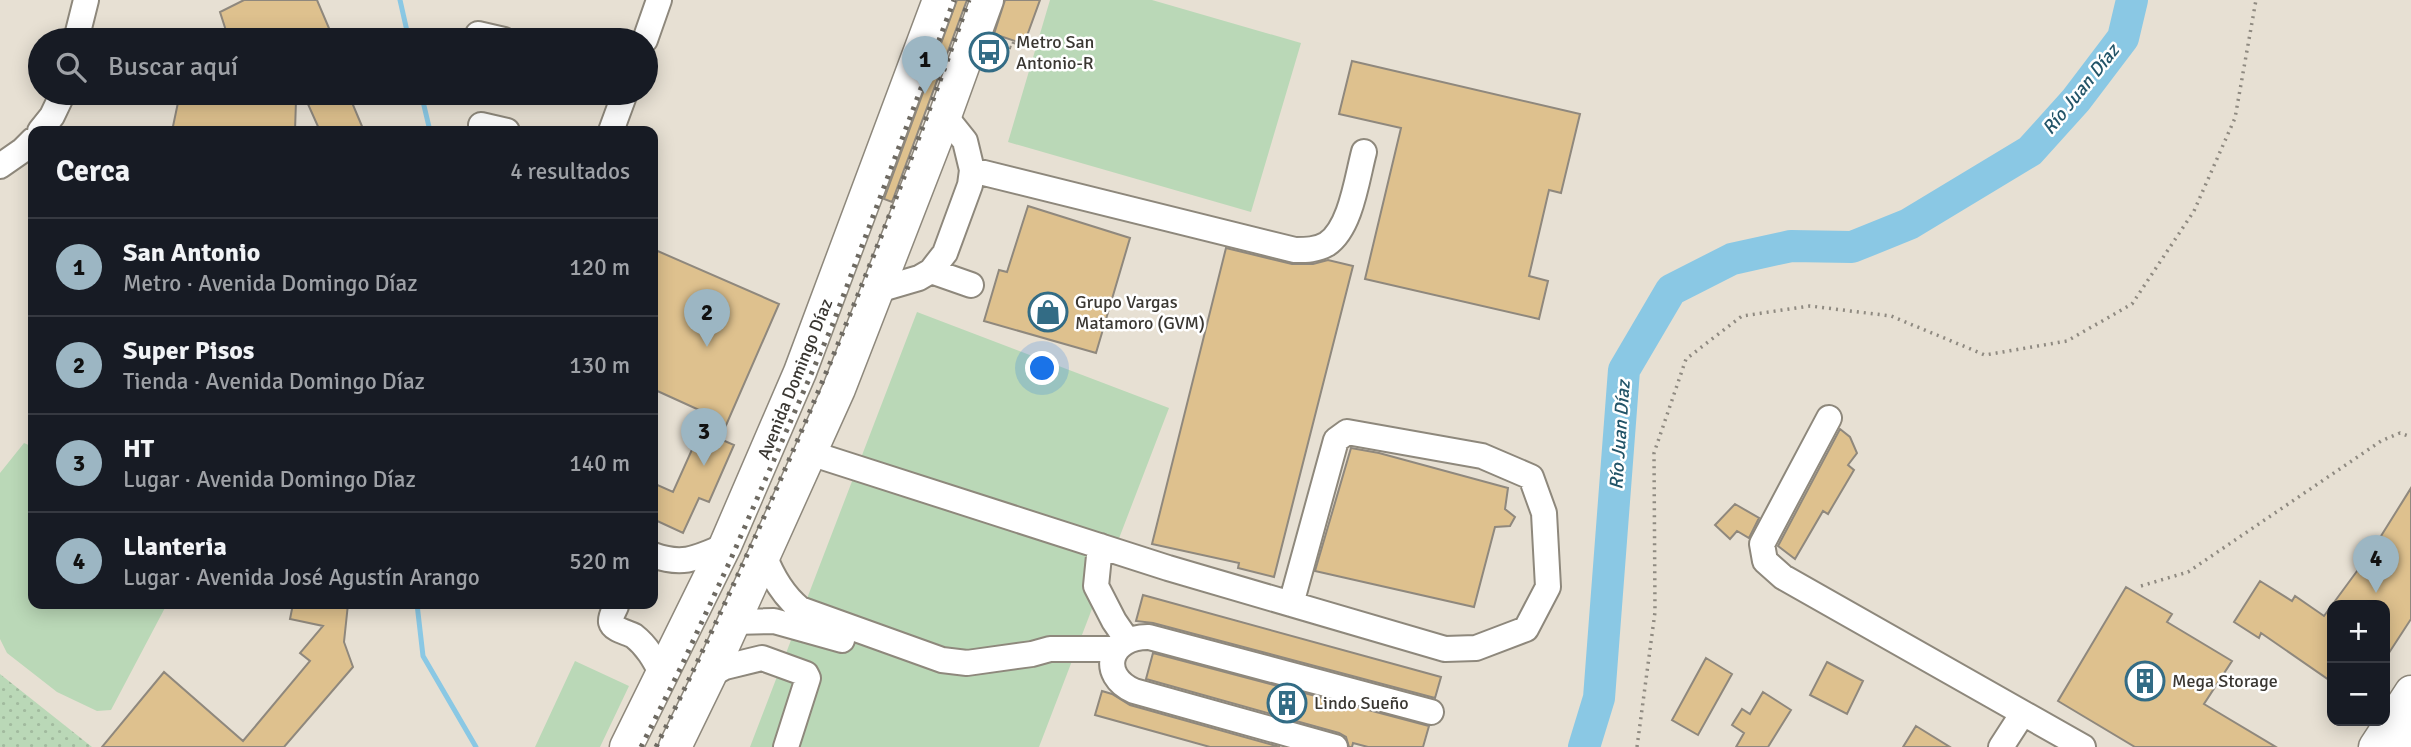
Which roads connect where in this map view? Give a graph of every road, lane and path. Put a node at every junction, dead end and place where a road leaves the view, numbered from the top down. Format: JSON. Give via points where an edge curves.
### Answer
{"nodes":[{"id":1,"x":86,"y":0,"type":"edge"},
{"id":2,"x":659,"y":0,"type":"edge"},
{"id":3,"x":939,"y":0,"type":"edge"},
{"id":4,"x":987,"y":0,"type":"edge"},
{"id":5,"x":2256,"y":0,"type":"edge"},
{"id":6,"x":79,"y":28,"type":"edge"},
{"id":7,"x":649,"y":28,"type":"edge"},
{"id":8,"x":1014,"y":41,"type":"dead end"},
{"id":9,"x":1012,"y":48,"type":"dead end"},
{"id":10,"x":57,"y":105,"type":"edge"},
{"id":11,"x":621,"y":105,"type":"edge"},
{"id":12,"x":945,"y":116,"type":"junction"},
{"id":13,"x":481,"y":125,"type":"dead end"},
{"id":14,"x":44,"y":126,"type":"edge"},
{"id":15,"x":485,"y":126,"type":"edge"},
{"id":16,"x":613,"y":126,"type":"edge"},
{"id":17,"x":28,"y":152,"type":"edge"},
{"id":18,"x":1364,"y":152,"type":"dead end"},
{"id":19,"x":0,"y":166,"type":"edge"},
{"id":20,"x":972,"y":170,"type":"junction"},
{"id":21,"x":931,"y":271,"type":"junction"},
{"id":22,"x":971,"y":285,"type":"dead end"},
{"id":23,"x":878,"y":290,"type":"junction"},
{"id":24,"x":1829,"y":418,"type":"dead end"},
{"id":25,"x":2411,"y":437,"type":"edge"},
{"id":26,"x":810,"y":453,"type":"junction"},
{"id":27,"x":1100,"y":546,"type":"junction"},
{"id":28,"x":725,"y":547,"type":"junction"},
{"id":29,"x":764,"y":555,"type":"junction"},
{"id":30,"x":658,"y":557,"type":"edge"},
{"id":31,"x":2141,"y":586,"type":"dead end"},
{"id":32,"x":1291,"y":604,"type":"junction"},
{"id":33,"x":615,"y":609,"type":"edge"},
{"id":34,"x":734,"y":622,"type":"junction"},
{"id":35,"x":1119,"y":652,"type":"junction"},
{"id":36,"x":762,"y":658,"type":"junction"},
{"id":37,"x":710,"y":675,"type":"junction"},
{"id":38,"x":663,"y":676,"type":"junction"},
{"id":39,"x":2411,"y":692,"type":"edge"},
{"id":40,"x":1431,"y":712,"type":"dead end"},
{"id":41,"x":2023,"y":713,"type":"junction"},
{"id":42,"x":2411,"y":734,"type":"edge"},
{"id":43,"x":626,"y":747,"type":"edge"},
{"id":44,"x":675,"y":747,"type":"edge"},
{"id":45,"x":786,"y":747,"type":"edge"},
{"id":46,"x":1335,"y":747,"type":"edge"},
{"id":47,"x":1637,"y":747,"type":"edge"},
{"id":48,"x":2001,"y":747,"type":"edge"},
{"id":49,"x":2083,"y":747,"type":"edge"},
{"id":50,"x":2375,"y":747,"type":"edge"},
{"id":51,"x":2403,"y":747,"type":"edge"}],
"edges":[{"from":1,"to":6,"type":"street"},
{"from":2,"to":7,"type":"street"},
{"from":3,"to":28,"type":"main road","name":"Avenida Domingo Díaz","via":[[800,372]]},
{"from":4,"to":12,"type":"main road"},
{"from":5,"to":47,"type":"path","via":[[2235,118],[2194,211],[2132,304],[2067,341],[1985,355],[1891,316],[1810,306],[1742,316],[1686,359],[1654,453],[1655,612]]},
{"from":8,"to":9,"type":"path"},
{"from":10,"to":14,"type":"street"},
{"from":11,"to":16,"type":"street"},
{"from":12,"to":20,"type":"street","via":[[965,141]]},
{"from":12,"to":23,"type":"main road"},
{"from":13,"to":15,"type":"street"},
{"from":17,"to":19,"type":"street"},
{"from":18,"to":20,"type":"street","via":[[1345,221],[1328,243],[1313,250],[1295,250]]},
{"from":20,"to":21,"type":"street","via":[[945,253]]},
{"from":21,"to":22,"type":"street"},
{"from":21,"to":23,"type":"street"},
{"from":23,"to":26,"type":"main road"},
{"from":24,"to":41,"type":"street","via":[[1762,544],[1765,561],[1783,576]]},
{"from":25,"to":31,"type":"path","via":[[2400,433],[2381,441],[2188,572]]},
{"from":26,"to":27,"type":"street"},
{"from":26,"to":29,"type":"main road"},
{"from":27,"to":32,"type":"street"},
{"from":27,"to":35,"type":"street","via":[[1096,586],[1114,621]]},
{"from":28,"to":30,"type":"street","via":[[695,559]]},
{"from":28,"to":38,"type":"main road","name":"Avenida Domingo Díaz"},
{"from":29,"to":34,"type":"main road"},
{"from":29,"to":35,"type":"street","via":[[777,582],[800,609],[942,660],[967,663],[1050,649]]},
{"from":32,"to":32,"type":"street","via":[[1446,649],[1476,648],[1526,629],[1548,587],[1544,513],[1531,477],[1482,456],[1348,432],[1336,440]]},
{"from":33,"to":38,"type":"street","via":[[611,622],[645,647]]},
{"from":34,"to":35,"type":"street","via":[[774,621],[954,673]]},
{"from":34,"to":36,"type":"street"},
{"from":34,"to":37,"type":"main road"},
{"from":35,"to":40,"type":"street","via":[[1135,637],[1149,638]]},
{"from":35,"to":46,"type":"street","via":[[1115,676],[1134,691]]},
{"from":36,"to":37,"type":"street"},
{"from":36,"to":45,"type":"street","via":[[802,671],[808,678]]},
{"from":37,"to":44,"type":"main road"},
{"from":38,"to":43,"type":"main road","name":"Avenida Domingo Díaz"},
{"from":39,"to":50,"type":"main road"},
{"from":41,"to":48,"type":"street"},
{"from":41,"to":49,"type":"street"},
{"from":42,"to":51,"type":"main road"}]}
